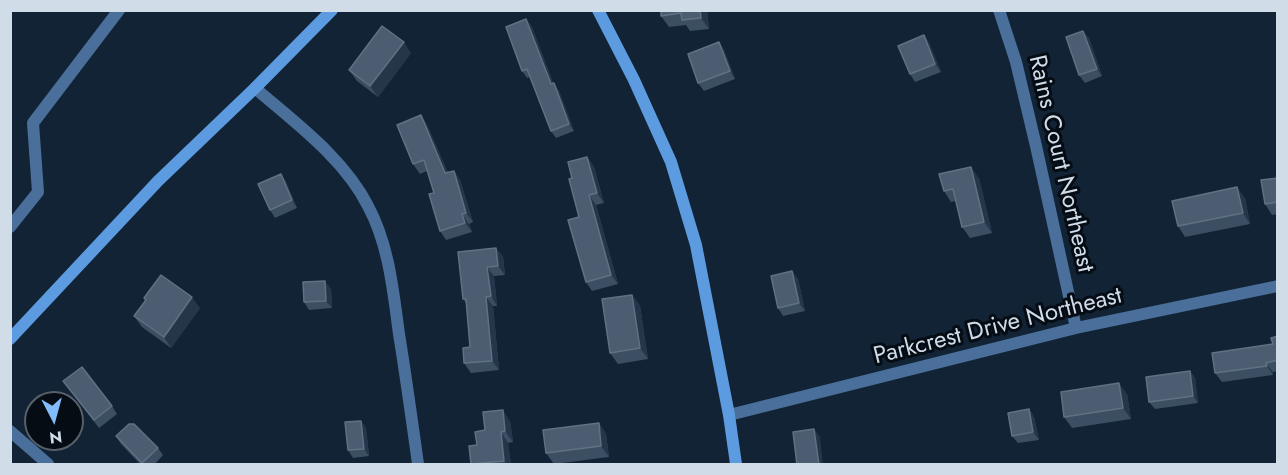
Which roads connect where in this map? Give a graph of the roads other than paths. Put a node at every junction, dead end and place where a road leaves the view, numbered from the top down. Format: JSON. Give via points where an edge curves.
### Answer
{"nodes":[{"id":1,"x":119,"y":10,"type":"edge"},
{"id":2,"x":332,"y":10,"type":"edge"},
{"id":3,"x":598,"y":10,"type":"edge"},
{"id":4,"x":999,"y":10,"type":"edge"},
{"id":5,"x":255,"y":88,"type":"junction"},
{"id":6,"x":10,"y":227,"type":"edge"},
{"id":7,"x":1278,"y":286,"type":"edge"},
{"id":8,"x":1076,"y":328,"type":"junction"},
{"id":9,"x":10,"y":339,"type":"edge"},
{"id":10,"x":729,"y":415,"type":"junction"},
{"id":11,"x":10,"y":431,"type":"edge"},
{"id":12,"x":48,"y":465,"type":"edge"},
{"id":13,"x":418,"y":465,"type":"edge"},
{"id":14,"x":736,"y":465,"type":"edge"}],
"edges":[{"from":1,"to":6,"type":"street","via":[[33,123],[38,192]]},
{"from":2,"to":5,"type":"main road"},
{"from":3,"to":10,"type":"main road","via":[[671,162],[696,245]]},
{"from":4,"to":8,"type":"street","name":"Rains Court Northeast","via":[[1019,72]]},
{"from":5,"to":9,"type":"main road","via":[[158,181]]},
{"from":5,"to":13,"type":"street","via":[[347,174],[368,205],[383,241],[392,285]]},
{"from":7,"to":8,"type":"street","name":"Parkcrest Drive Northeast"},
{"from":8,"to":10,"type":"street","name":"Parkcrest Drive Northeast"},
{"from":10,"to":14,"type":"main road"},
{"from":11,"to":12,"type":"street"}]}
